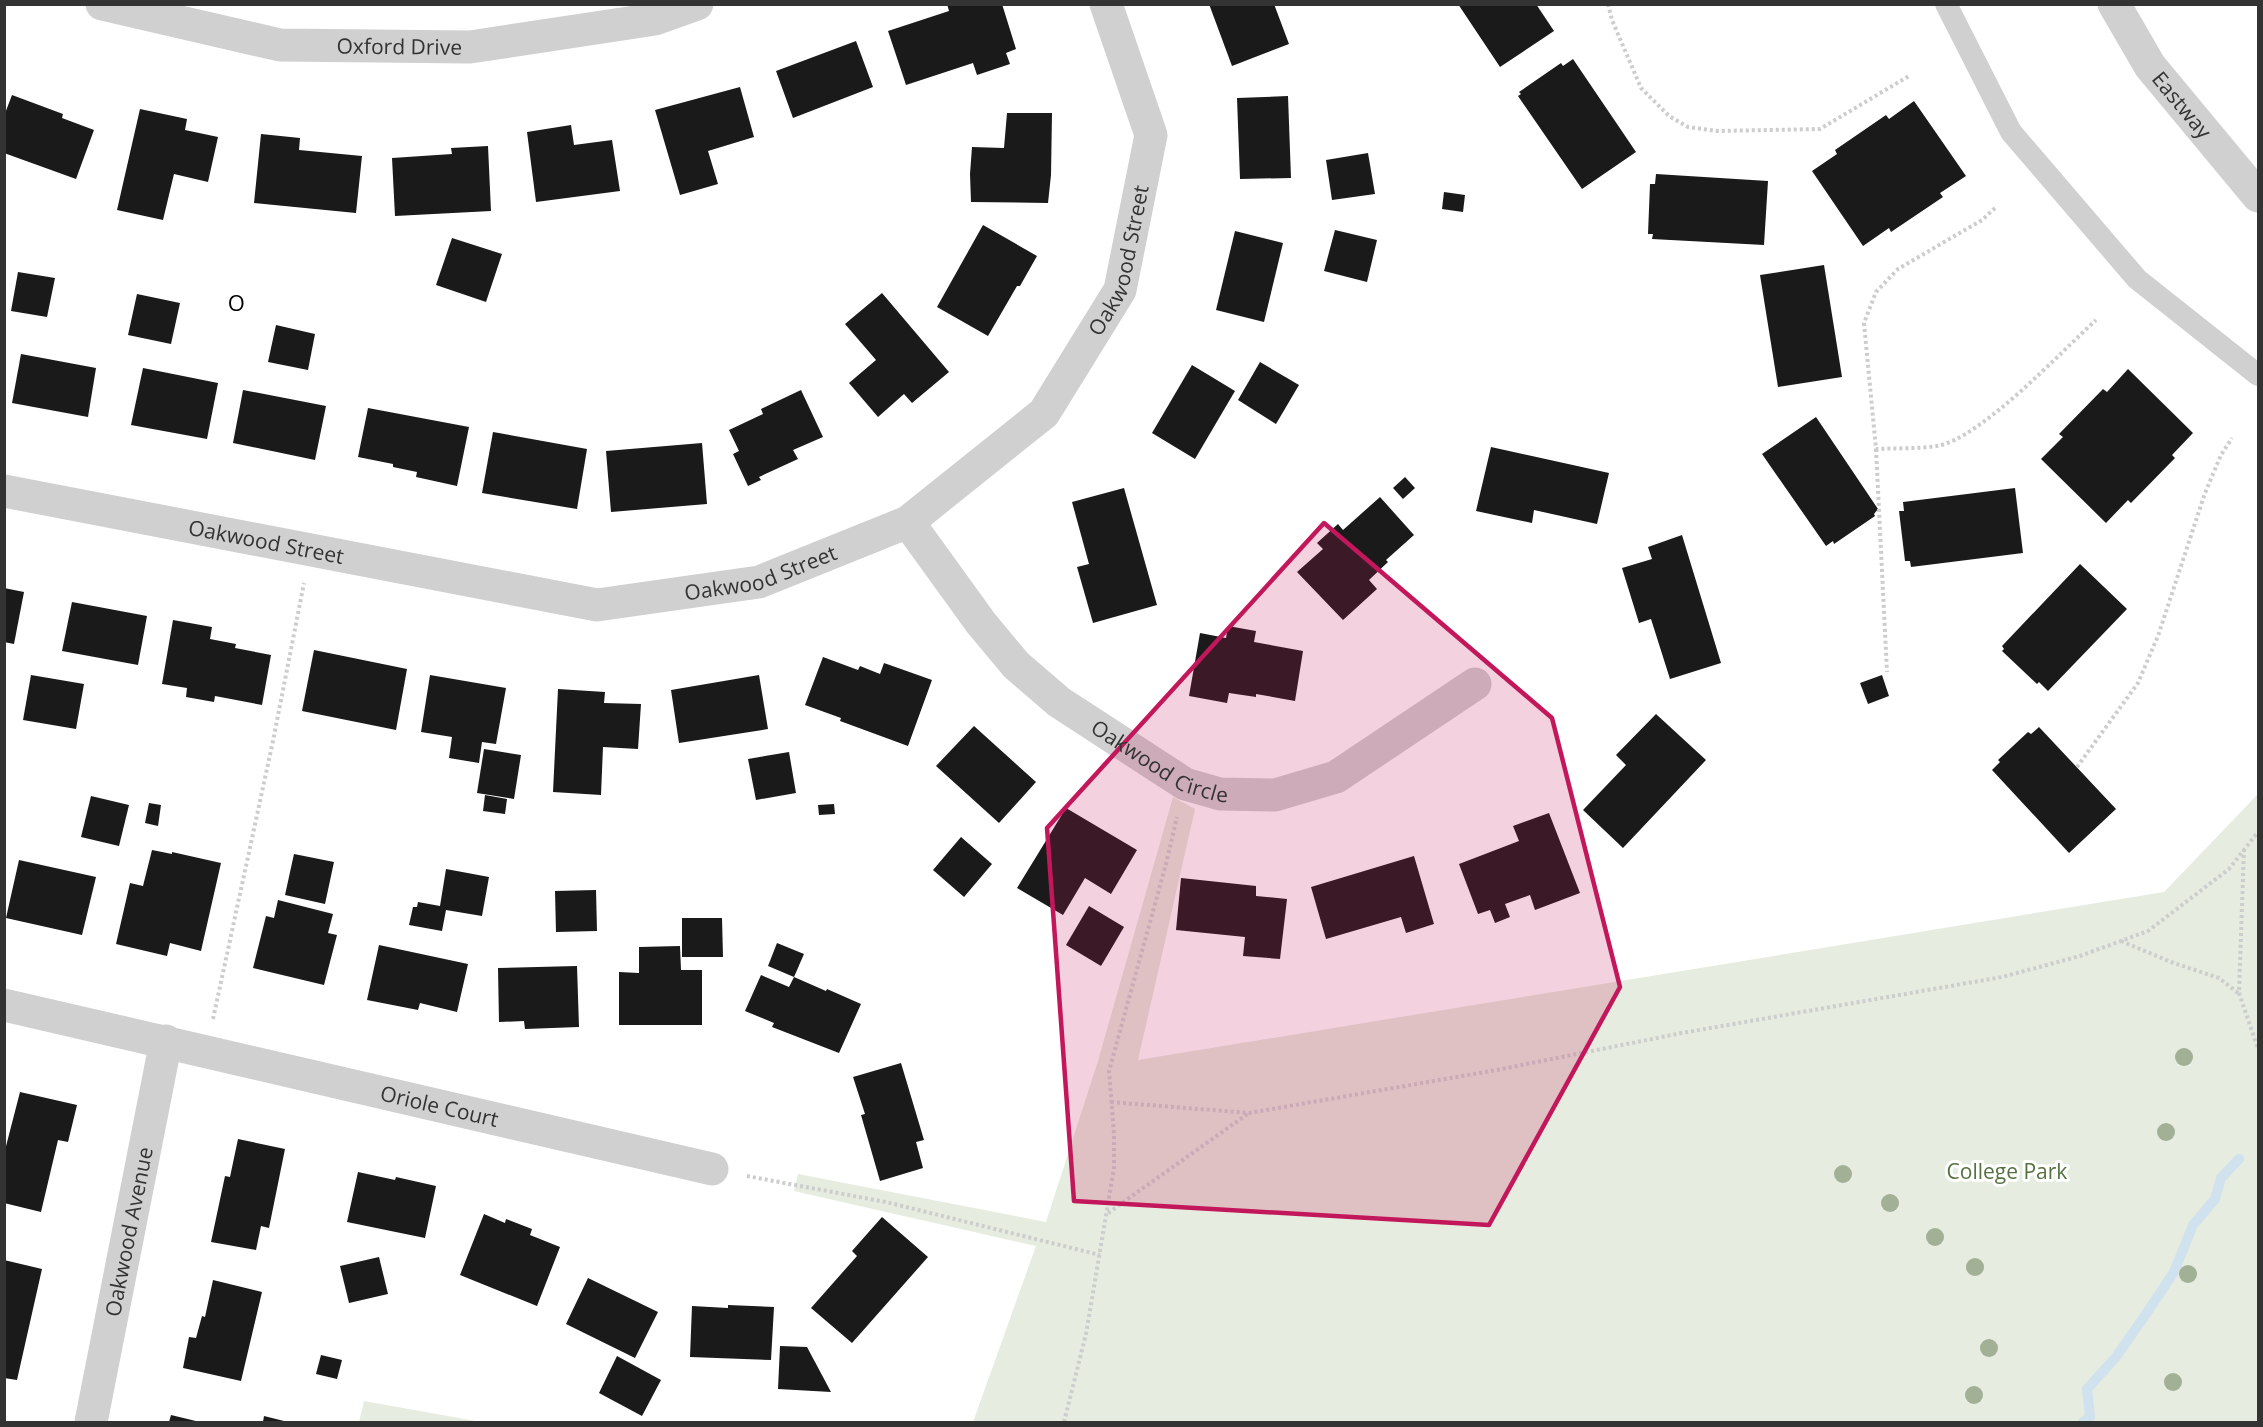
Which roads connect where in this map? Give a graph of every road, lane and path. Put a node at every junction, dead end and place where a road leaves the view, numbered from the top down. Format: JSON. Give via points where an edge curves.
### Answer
{"nodes":[{"id":1,"x":102,"y":4,"type":"edge"},
{"id":2,"x":697,"y":4,"type":"edge"},
{"id":3,"x":1106,"y":4,"type":"edge"},
{"id":4,"x":1608,"y":4,"type":"edge"},
{"id":5,"x":1946,"y":4,"type":"edge"},
{"id":6,"x":2114,"y":4,"type":"edge"},
{"id":7,"x":1909,"y":76,"type":"dead end"},
{"id":8,"x":2259,"y":196,"type":"edge"},
{"id":9,"x":1995,"y":208,"type":"dead end"},
{"id":10,"x":2096,"y":320,"type":"dead end"},
{"id":11,"x":2259,"y":375,"type":"edge"},
{"id":12,"x":2232,"y":438,"type":"dead end"},
{"id":13,"x":1876,"y":449,"type":"junction"},
{"id":14,"x":4,"y":491,"type":"edge"},
{"id":15,"x":908,"y":522,"type":"junction"},
{"id":16,"x":305,"y":579,"type":"dead end"},
{"id":17,"x":1887,"y":672,"type":"dead end"},
{"id":18,"x":1475,"y":684,"type":"dead end"},
{"id":19,"x":2077,"y":767,"type":"dead end"},
{"id":20,"x":1185,"y":784,"type":"junction"},
{"id":21,"x":2259,"y":832,"type":"edge"},
{"id":22,"x":2244,"y":848,"type":"junction"},
{"id":23,"x":2121,"y":941,"type":"junction"},
{"id":24,"x":2239,"y":993,"type":"junction"},
{"id":25,"x":4,"y":1005,"type":"edge"},
{"id":26,"x":211,"y":1030,"type":"dead end"},
{"id":27,"x":166,"y":1041,"type":"junction"},
{"id":28,"x":2259,"y":1049,"type":"edge"},
{"id":29,"x":1111,"y":1102,"type":"junction"},
{"id":30,"x":1249,"y":1113,"type":"junction"},
{"id":31,"x":712,"y":1169,"type":"joint"},
{"id":32,"x":1108,"y":1214,"type":"junction"},
{"id":33,"x":1100,"y":1255,"type":"junction"},
{"id":34,"x":91,"y":1422,"type":"edge"},
{"id":35,"x":1064,"y":1422,"type":"edge"}],
"edges":[{"from":1,"to":2,"type":"street","name":"Oxford Drive","via":[[280,45],[470,47],[655,19]]},
{"from":3,"to":15,"type":"street","name":"Oakwood Street","via":[[1150,135],[1120,290],[1044,413]]},
{"from":4,"to":7,"type":"path","via":[[1641,88],[1668,116],[1688,127],[1717,131],[1820,129]]},
{"from":5,"to":11,"type":"lane","via":[[2011,132],[2137,279]]},
{"from":6,"to":8,"type":"street","name":"Eastway","via":[[2150,66]]},
{"from":9,"to":13,"type":"path","via":[[1983,220],[1898,269],[1876,292],[1864,323]]},
{"from":10,"to":13,"type":"path","via":[[2002,408],[1960,437],[1938,446]]},
{"from":12,"to":19,"type":"path","via":[[2220,455],[2205,493],[2158,636],[2138,683]]},
{"from":13,"to":17,"type":"path"},
{"from":14,"to":15,"type":"street","name":"Oakwood Street","via":[[597,605],[759,582]]},
{"from":15,"to":20,"type":"street","name":"Oakwood Circle","via":[[1016,665],[1059,702]]},
{"from":16,"to":26,"type":"path"},
{"from":18,"to":20,"type":"street","name":"Oakwood Circle","via":[[1336,777],[1275,795],[1220,794]]},
{"from":20,"to":29,"type":"path","via":[[1109,1071]]},
{"from":21,"to":22,"type":"path"},
{"from":22,"to":23,"type":"path","via":[[2229,869],[2148,932]]},
{"from":22,"to":24,"type":"path"},
{"from":23,"to":24,"type":"path","via":[[2219,978]]},
{"from":23,"to":30,"type":"path","via":[[2002,977]]},
{"from":24,"to":28,"type":"path"},
{"from":25,"to":27,"type":"street","name":"Oriole Court"},
{"from":27,"to":31,"type":"street","name":"Oriole Court"},
{"from":27,"to":34,"type":"street","name":"Oakwood Avenue"},
{"from":29,"to":30,"type":"path"},
{"from":29,"to":32,"type":"path","via":[[1114,1167]]},
{"from":30,"to":32,"type":"path"},
{"from":31,"to":33,"type":"path","via":[[886,1202]]},
{"from":32,"to":33,"type":"path"},
{"from":33,"to":35,"type":"path"}]}
